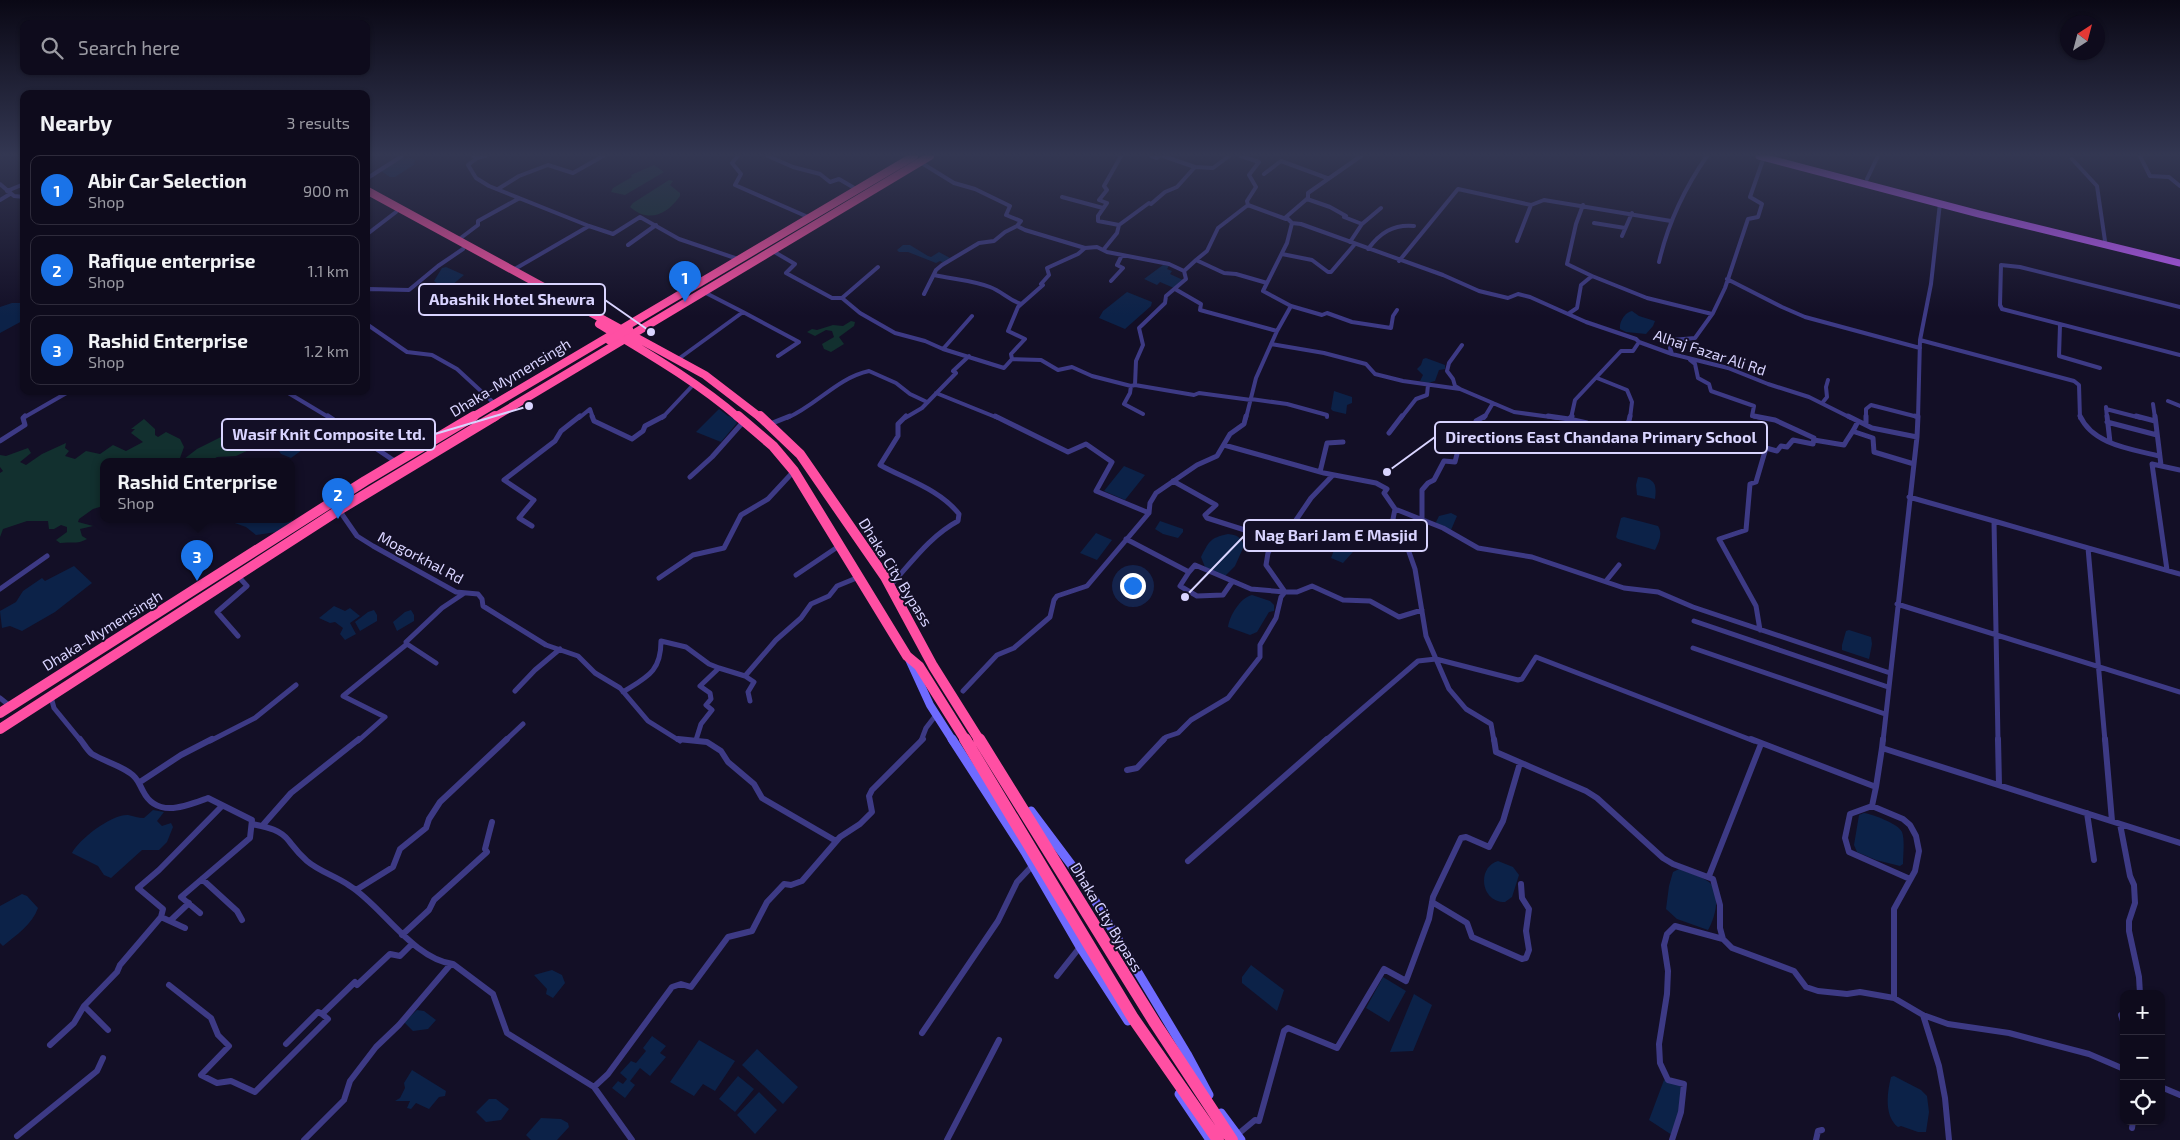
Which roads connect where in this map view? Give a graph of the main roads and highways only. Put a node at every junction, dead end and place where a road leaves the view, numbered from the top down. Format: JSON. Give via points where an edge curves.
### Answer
{"nodes":[{"id":1,"x":391,"y":209,"type":"edge"},
{"id":2,"x":399,"y":209,"type":"edge"},
{"id":3,"x":821,"y":209,"type":"edge"},
{"id":4,"x":832,"y":209,"type":"edge"},
{"id":5,"x":836,"y":209,"type":"edge"},
{"id":6,"x":1966,"y":209,"type":"edge"},
{"id":7,"x":1970,"y":209,"type":"edge"},
{"id":8,"x":1983,"y":209,"type":"edge"},
{"id":9,"x":461,"y":245,"type":"junction"},
{"id":10,"x":2180,"y":261,"type":"edge"},
{"id":11,"x":621,"y":334,"type":"junction"},
{"id":12,"x":907,"y":656,"type":"junction"},
{"id":13,"x":0,"y":713,"type":"edge"},
{"id":14,"x":0,"y":729,"type":"edge"},
{"id":15,"x":1237,"y":1138,"type":"edge"},
{"id":16,"x":1210,"y":1140,"type":"edge"},
{"id":17,"x":1218,"y":1140,"type":"edge"}],
"edges":[{"from":1,"to":9,"type":"highway"},
{"from":2,"to":9,"type":"highway","name":"Dhaka City Bypass"},
{"from":3,"to":11,"type":"highway","name":"Dhaka-Mymensingh"},
{"from":4,"to":11,"type":"highway"},
{"from":5,"to":11,"type":"highway","name":"Dhaka-Mymensingh","via":[[702,291]]},
{"from":6,"to":10,"type":"main road"},
{"from":7,"to":10,"type":"main road"},
{"from":8,"to":10,"type":"main road"},
{"from":9,"to":11,"type":"highway","via":[[539,292]]},
{"from":9,"to":11,"type":"highway","name":"Dhaka City Bypass","via":[[512,270]]},
{"from":11,"to":12,"type":"highway","name":"Dhaka City Bypass","via":[[744,420],[773,446],[794,471]]},
{"from":11,"to":13,"type":"highway","name":"Dhaka-Mymensingh","via":[[396,462]]},
{"from":11,"to":14,"type":"highway","via":[[237,574]]},
{"from":11,"to":15,"type":"highway","name":"Dhaka City Bypass","via":[[705,375],[770,424],[800,454],[890,586],[933,666],[1146,1010]]},
{"from":12,"to":16,"type":"main road","via":[[936,715],[1033,865],[1080,947]]},
{"from":12,"to":17,"type":"highway","name":"Dhaka City Bypass","via":[[919,666],[1012,814],[1133,1018]]}]}
